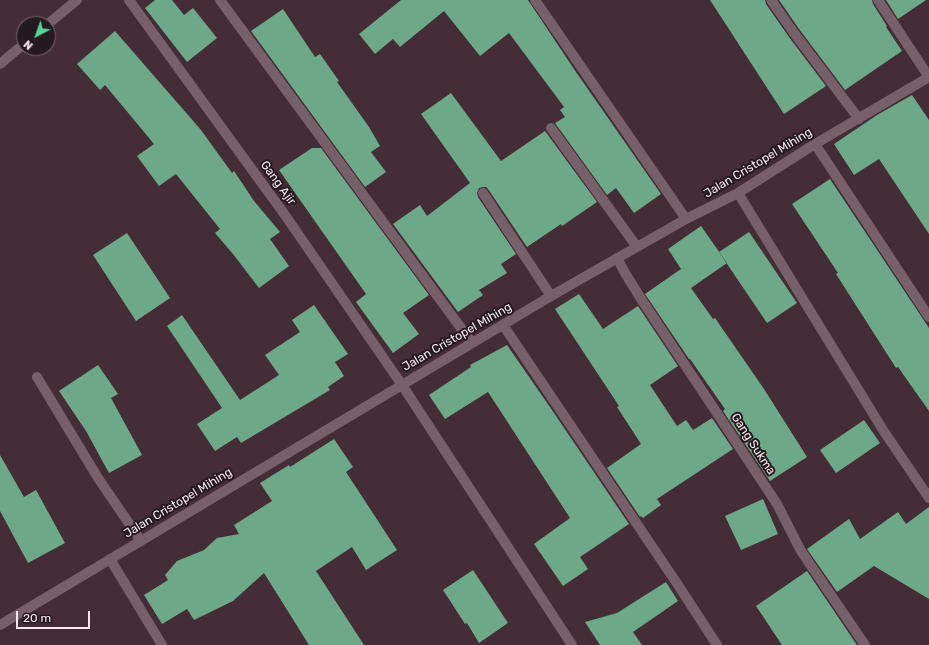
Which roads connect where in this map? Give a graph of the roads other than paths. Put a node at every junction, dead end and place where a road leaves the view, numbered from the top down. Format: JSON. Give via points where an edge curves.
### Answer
{"nodes":[{"id":1,"x":77,"y":0,"type":"edge"},
{"id":2,"x":129,"y":0,"type":"edge"},
{"id":3,"x":220,"y":0,"type":"edge"},
{"id":4,"x":535,"y":0,"type":"edge"},
{"id":5,"x":771,"y":0,"type":"edge"},
{"id":6,"x":878,"y":0,"type":"edge"},
{"id":7,"x":56,"y":17,"type":"edge"},
{"id":8,"x":16,"y":51,"type":"edge"},
{"id":9,"x":0,"y":64,"type":"edge"},
{"id":10,"x":929,"y":77,"type":"edge"},
{"id":11,"x":859,"y":119,"type":"junction"},
{"id":12,"x":550,"y":128,"type":"dead end"},
{"id":13,"x":815,"y":144,"type":"junction"},
{"id":14,"x":483,"y":193,"type":"dead end"},
{"id":15,"x":738,"y":193,"type":"junction"},
{"id":16,"x":686,"y":219,"type":"junction"},
{"id":17,"x":637,"y":247,"type":"junction"},
{"id":18,"x":617,"y":258,"type":"junction"},
{"id":19,"x":551,"y":296,"type":"junction"},
{"id":20,"x":929,"y":317,"type":"edge"},
{"id":21,"x":504,"y":325,"type":"junction"},
{"id":22,"x":472,"y":343,"type":"junction"},
{"id":23,"x":37,"y":377,"type":"dead end"},
{"id":24,"x":402,"y":385,"type":"junction"},
{"id":25,"x":929,"y":498,"type":"edge"},
{"id":26,"x":141,"y":541,"type":"junction"},
{"id":27,"x":110,"y":559,"type":"junction"},
{"id":28,"x":0,"y":625,"type":"edge"},
{"id":29,"x":162,"y":645,"type":"edge"},
{"id":30,"x":572,"y":645,"type":"edge"},
{"id":31,"x":717,"y":645,"type":"edge"},
{"id":32,"x":865,"y":645,"type":"edge"}],
"edges":[{"from":1,"to":7,"type":"street"},
{"from":2,"to":24,"type":"street","name":"Gang Ajir","via":[[285,215]]},
{"from":3,"to":22,"type":"street"},
{"from":4,"to":16,"type":"street"},
{"from":5,"to":11,"type":"street"},
{"from":6,"to":10,"type":"street"},
{"from":8,"to":9,"type":"street"},
{"from":10,"to":11,"type":"street","name":"Jalan Cristopel Mihing"},
{"from":11,"to":13,"type":"street","name":"Jalan Cristopel Mihing"},
{"from":12,"to":17,"type":"street"},
{"from":13,"to":15,"type":"street","name":"Jalan Cristopel Mihing"},
{"from":13,"to":20,"type":"street"},
{"from":14,"to":19,"type":"street"},
{"from":15,"to":16,"type":"street","name":"Jalan Cristopel Mihing"},
{"from":15,"to":25,"type":"street","via":[[883,430]]},
{"from":16,"to":17,"type":"street","name":"Jalan Cristopel Mihing"},
{"from":17,"to":18,"type":"street","name":"Jalan Cristopel Mihing"},
{"from":18,"to":19,"type":"street","name":"Jalan Cristopel Mihing"},
{"from":18,"to":32,"type":"street","name":"Gang Sukma","via":[[643,302],[777,504],[801,551]]},
{"from":19,"to":21,"type":"street","name":"Jalan Cristopel Mihing"},
{"from":21,"to":22,"type":"street","name":"Jalan Cristopel Mihing"},
{"from":21,"to":31,"type":"street"},
{"from":22,"to":24,"type":"street","name":"Jalan Cristopel Mihing"},
{"from":23,"to":26,"type":"street","via":[[98,478]]},
{"from":24,"to":26,"type":"street","name":"Jalan Cristopel Mihing"},
{"from":24,"to":30,"type":"street","name":"Gang Ajir"},
{"from":26,"to":27,"type":"street","name":"Jalan Cristopel Mihing"},
{"from":27,"to":28,"type":"street","name":"Jalan Cristopel Mihing"},
{"from":27,"to":29,"type":"street"}]}
